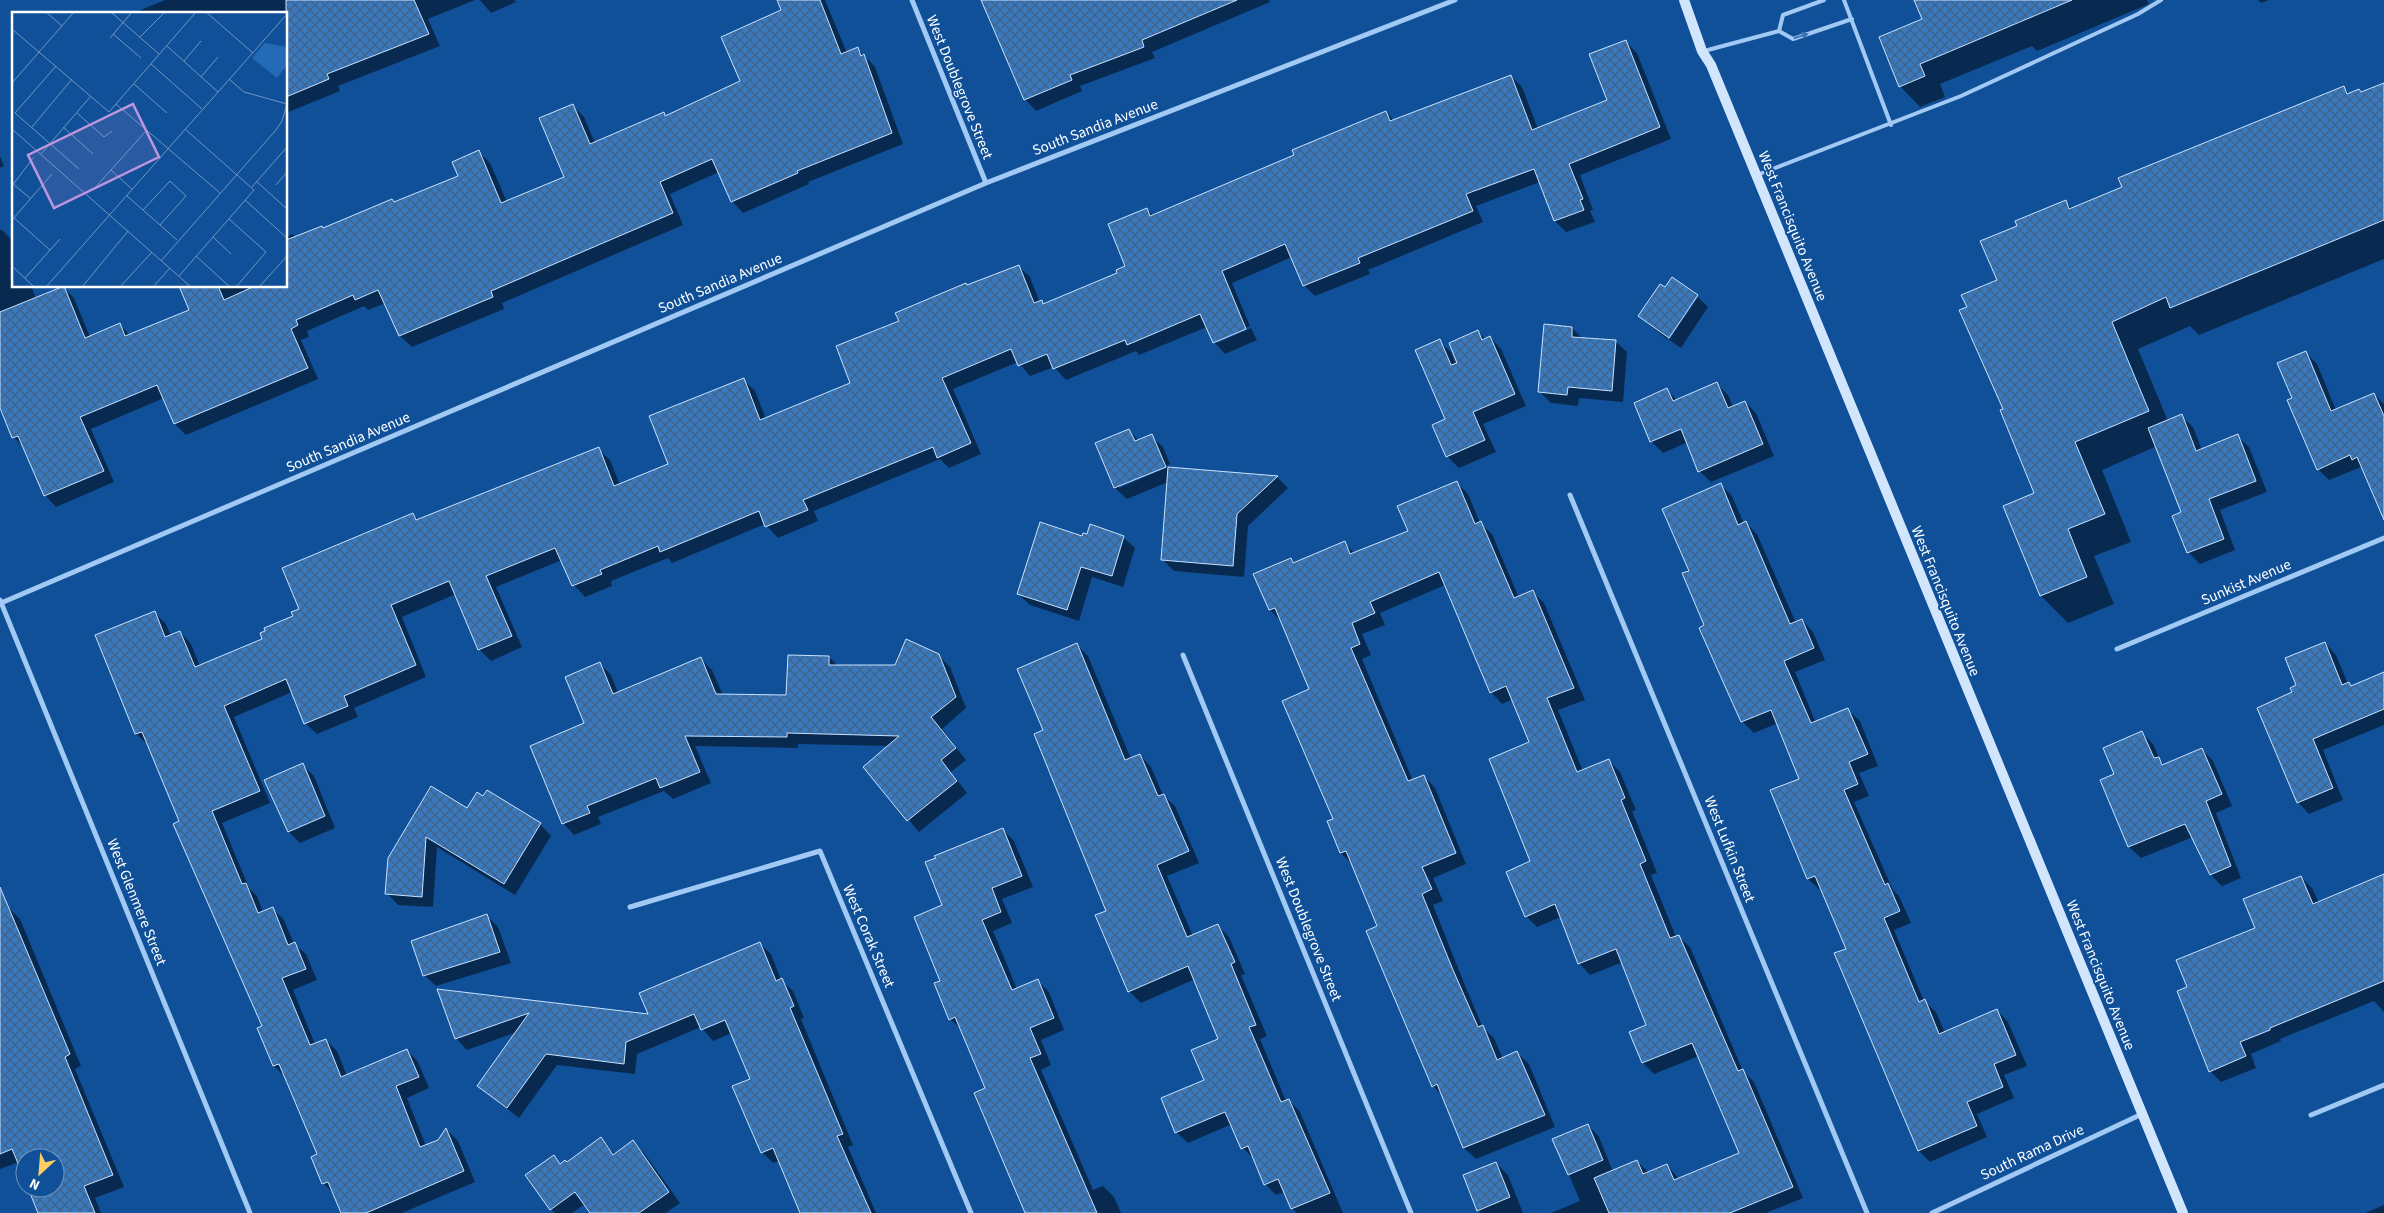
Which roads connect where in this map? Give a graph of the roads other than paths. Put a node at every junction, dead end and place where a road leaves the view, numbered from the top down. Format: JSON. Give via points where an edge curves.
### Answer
{"nodes":[{"id":1,"x":912,"y":0,"type":"edge"},
{"id":2,"x":1455,"y":0,"type":"edge"},
{"id":3,"x":1684,"y":0,"type":"edge"},
{"id":4,"x":1824,"y":0,"type":"edge"},
{"id":5,"x":1844,"y":0,"type":"edge"},
{"id":6,"x":2161,"y":0,"type":"edge"},
{"id":7,"x":1852,"y":19,"type":"junction"},
{"id":8,"x":1779,"y":31,"type":"junction"},
{"id":9,"x":1702,"y":51,"type":"junction"},
{"id":10,"x":1891,"y":124,"type":"junction"},
{"id":11,"x":1756,"y":175,"type":"junction"},
{"id":12,"x":986,"y":183,"type":"junction"},
{"id":13,"x":1570,"y":495,"type":"dead end"},
{"id":14,"x":2384,"y":538,"type":"edge"},
{"id":15,"x":1,"y":601,"type":"edge"},
{"id":16,"x":2117,"y":649,"type":"dead end"},
{"id":17,"x":1183,"y":655,"type":"dead end"},
{"id":18,"x":630,"y":908,"type":"dead end"},
{"id":19,"x":2384,"y":1086,"type":"edge"},
{"id":20,"x":2142,"y":1114,"type":"junction"},
{"id":21,"x":2311,"y":1115,"type":"dead end"},
{"id":22,"x":250,"y":1213,"type":"edge"},
{"id":23,"x":971,"y":1213,"type":"edge"},
{"id":24,"x":1412,"y":1213,"type":"edge"},
{"id":25,"x":1867,"y":1213,"type":"edge"},
{"id":26,"x":1932,"y":1213,"type":"edge"},
{"id":27,"x":2183,"y":1213,"type":"edge"}],
"edges":[{"from":1,"to":12,"type":"street","name":"West Doublegrove Street"},
{"from":2,"to":12,"type":"street","name":"South Sandia Avenue"},
{"from":3,"to":9,"type":"street","name":"West Francisquito Avenue"},
{"from":4,"to":8,"type":"lane","via":[[1783,16]]},
{"from":5,"to":7,"type":"lane"},
{"from":6,"to":10,"type":"lane","via":[[2138,14],[1961,96]]},
{"from":8,"to":7,"type":"lane","one_way":true,"via":[[1793,38]]},
{"from":7,"to":10,"type":"lane"},
{"from":8,"to":9,"type":"lane"},
{"from":9,"to":11,"type":"street","name":"West Francisquito Avenue","via":[[1711,65]]},
{"from":10,"to":11,"type":"lane"},
{"from":11,"to":20,"type":"street","name":"West Francisquito Avenue"},
{"from":12,"to":15,"type":"street","name":"South Sandia Avenue"},
{"from":13,"to":25,"type":"street","name":"West Lufkin Street"},
{"from":14,"to":16,"type":"street","name":"Sunkist Avenue"},
{"from":15,"to":22,"type":"street","name":"West Glenmere Street"},
{"from":17,"to":24,"type":"street","name":"West Doublegrove Street"},
{"from":18,"to":23,"type":"street","name":"West Corak Street","via":[[820,850]]},
{"from":19,"to":21,"type":"street"},
{"from":20,"to":26,"type":"street","name":"South Rama Drive"},
{"from":20,"to":27,"type":"street","name":"West Francisquito Avenue"}]}
